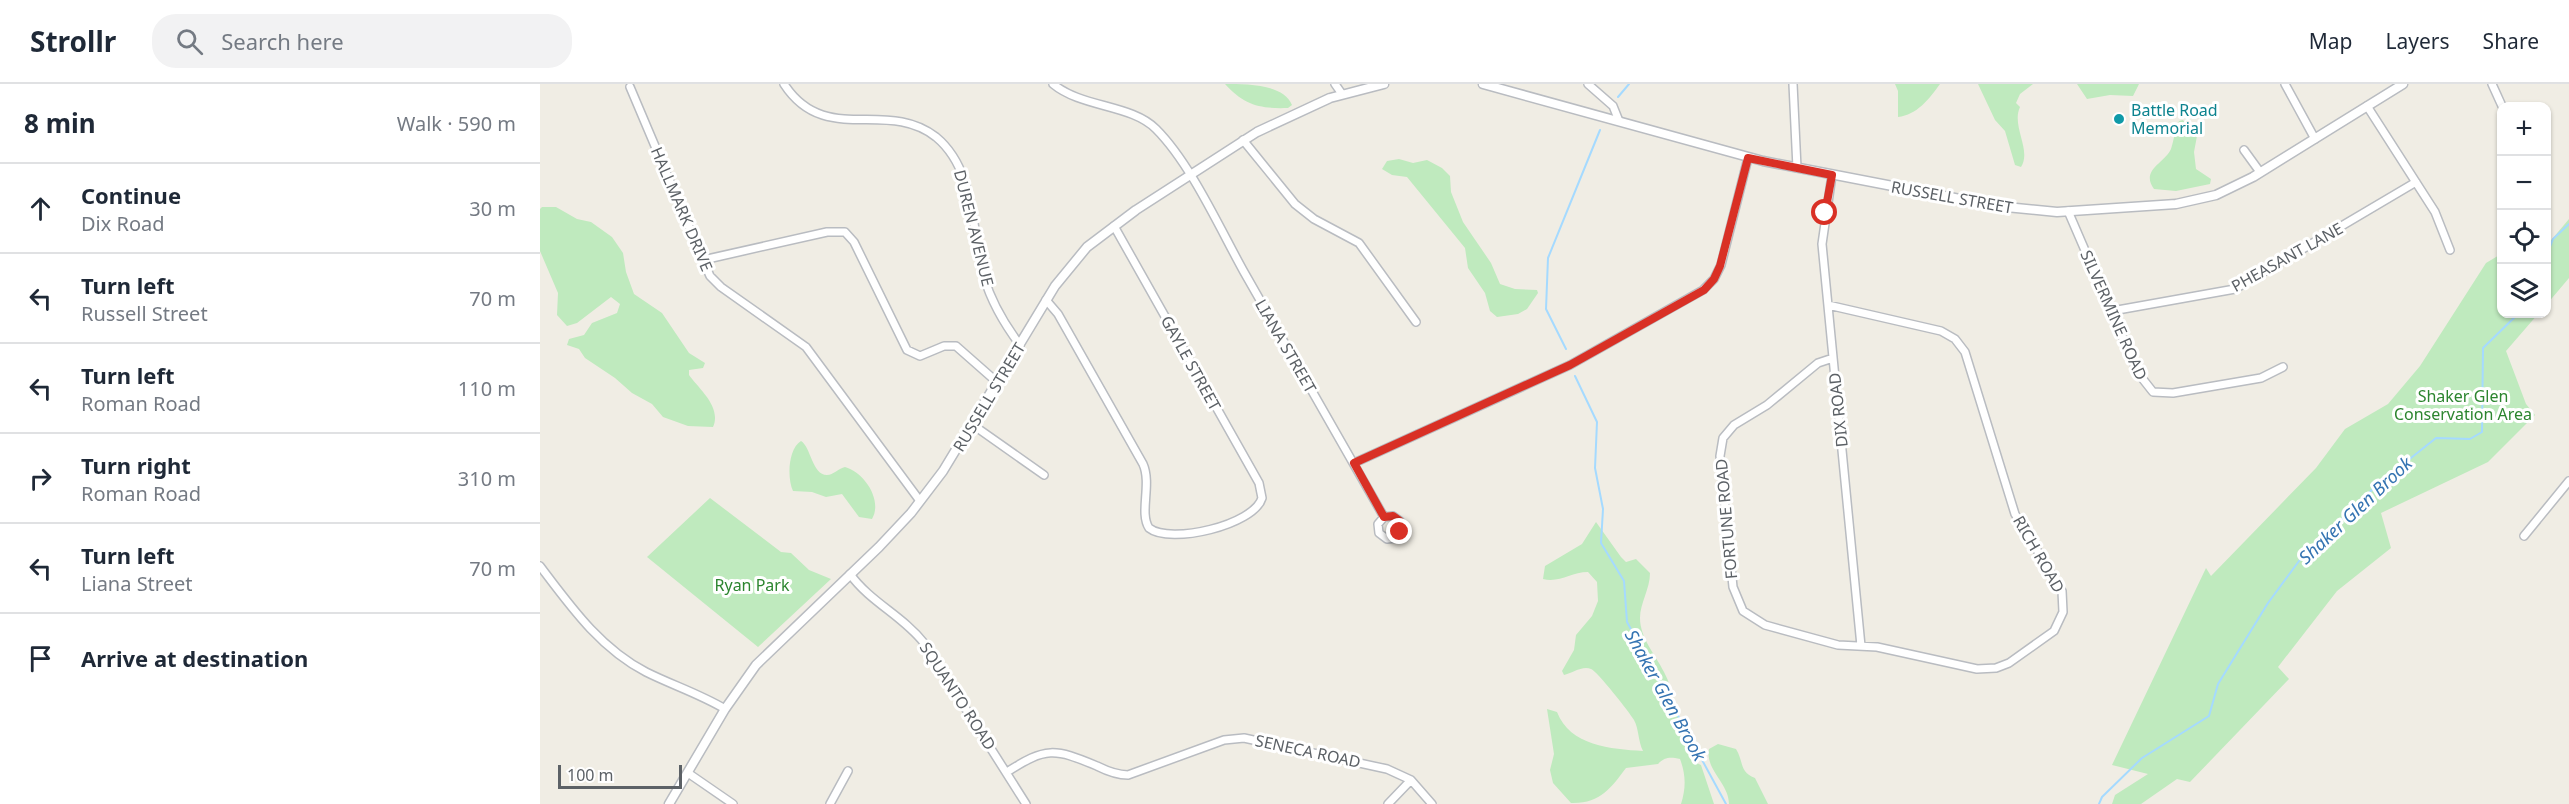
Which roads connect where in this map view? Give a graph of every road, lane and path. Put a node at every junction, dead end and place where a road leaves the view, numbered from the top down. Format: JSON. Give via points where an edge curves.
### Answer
{"nodes":[{"id":1,"x":784,"y":84,"type":"edge"},
{"id":2,"x":1053,"y":84,"type":"edge"},
{"id":3,"x":1384,"y":84,"type":"edge"},
{"id":4,"x":1488,"y":84,"type":"edge"},
{"id":5,"x":1588,"y":84,"type":"edge"},
{"id":6,"x":1793,"y":84,"type":"edge"},
{"id":7,"x":2285,"y":84,"type":"edge"},
{"id":8,"x":2403,"y":84,"type":"edge"},
{"id":9,"x":2492,"y":84,"type":"edge"},
{"id":10,"x":630,"y":87,"type":"dead end"},
{"id":11,"x":1339,"y":87,"type":"edge"},
{"id":12,"x":2500,"y":102,"type":"edge"},
{"id":13,"x":2367,"y":106,"type":"junction"},
{"id":14,"x":1619,"y":122,"type":"junction"},
{"id":15,"x":2314,"y":139,"type":"junction"},
{"id":16,"x":1243,"y":140,"type":"junction"},
{"id":17,"x":2244,"y":150,"type":"dead end"},
{"id":18,"x":1748,"y":158,"type":"junction"},
{"id":19,"x":1797,"y":168,"type":"junction"},
{"id":20,"x":2260,"y":172,"type":"junction"},
{"id":21,"x":1189,"y":175,"type":"junction"},
{"id":22,"x":1832,"y":175,"type":"junction"},
{"id":23,"x":2416,"y":182,"type":"junction"},
{"id":24,"x":2068,"y":211,"type":"junction"},
{"id":25,"x":1114,"y":226,"type":"junction"},
{"id":26,"x":2450,"y":250,"type":"dead end"},
{"id":27,"x":703,"y":260,"type":"junction"},
{"id":28,"x":1046,"y":300,"type":"junction"},
{"id":29,"x":1828,"y":305,"type":"junction"},
{"id":30,"x":2112,"y":311,"type":"junction"},
{"id":31,"x":1416,"y":322,"type":"dead end"},
{"id":32,"x":1020,"y":345,"type":"junction"},
{"id":33,"x":1833,"y":358,"type":"junction"},
{"id":34,"x":2283,"y":367,"type":"dead end"},
{"id":35,"x":998,"y":382,"type":"junction"},
{"id":36,"x":973,"y":425,"type":"junction"},
{"id":37,"x":1354,"y":463,"type":"junction"},
{"id":38,"x":1044,"y":475,"type":"dead end"},
{"id":39,"x":2569,"y":481,"type":"edge"},
{"id":40,"x":920,"y":501,"type":"junction"},
{"id":41,"x":1384,"y":517,"type":"dead end"},
{"id":42,"x":2524,"y":536,"type":"dead end"},
{"id":43,"x":540,"y":566,"type":"edge"},
{"id":44,"x":850,"y":574,"type":"junction"},
{"id":45,"x":1861,"y":646,"type":"junction"},
{"id":46,"x":725,"y":710,"type":"junction"},
{"id":47,"x":848,"y":771,"type":"dead end"},
{"id":48,"x":1006,"y":772,"type":"junction"},
{"id":49,"x":688,"y":774,"type":"junction"},
{"id":50,"x":1411,"y":780,"type":"junction"},
{"id":51,"x":669,"y":804,"type":"edge"},
{"id":52,"x":733,"y":804,"type":"edge"},
{"id":53,"x":830,"y":804,"type":"edge"},
{"id":54,"x":1026,"y":804,"type":"edge"},
{"id":55,"x":1388,"y":804,"type":"edge"},
{"id":56,"x":1432,"y":804,"type":"edge"}],
"edges":[{"from":1,"to":32,"type":"street","name":"DUREN AVENUE","via":[[799,102],[820,115],[852,121],[904,121],[926,130],[943,144],[962,171],[986,284]]},
{"from":2,"to":21,"type":"street","via":[[1074,97],[1151,125]]},
{"from":3,"to":11,"type":"street","name":"RUSSELL STREET"},
{"from":4,"to":14,"type":"street","name":"RUSSELL STREET"},
{"from":5,"to":14,"type":"street","via":[[1611,104]]},
{"from":6,"to":19,"type":"street"},
{"from":7,"to":15,"type":"street"},
{"from":8,"to":13,"type":"street","name":"RUSSELL STREET"},
{"from":9,"to":12,"type":"street"},
{"from":10,"to":27,"type":"street","name":"HALLMARK DRIVE"},
{"from":11,"to":16,"type":"street","name":"RUSSELL STREET"},
{"from":13,"to":15,"type":"street","name":"RUSSELL STREET"},
{"from":13,"to":23,"type":"street"},
{"from":14,"to":18,"type":"street","name":"RUSSELL STREET"},
{"from":15,"to":20,"type":"street","name":"RUSSELL STREET"},
{"from":16,"to":21,"type":"street","name":"RUSSELL STREET"},
{"from":16,"to":31,"type":"street","via":[[1295,204],[1359,243]]},
{"from":17,"to":20,"type":"street"},
{"from":18,"to":19,"type":"street","name":"RUSSELL STREET"},
{"from":18,"to":37,"type":"street","via":[[1720,266],[1704,290],[1570,365]]},
{"from":19,"to":22,"type":"street","name":"RUSSELL STREET"},
{"from":20,"to":24,"type":"street","name":"RUSSELL STREET","via":[[2216,195],[2189,202]]},
{"from":21,"to":25,"type":"street","name":"RUSSELL STREET"},
{"from":21,"to":37,"type":"street","name":"LIANA STREET"},
{"from":22,"to":24,"type":"street","name":"RUSSELL STREET","via":[[2008,208]]},
{"from":22,"to":29,"type":"street","name":"DIX ROAD","via":[[1822,239]]},
{"from":23,"to":26,"type":"street","via":[[2439,218]]},
{"from":23,"to":30,"type":"street","name":"PHEASANT LANE","via":[[2235,289]]},
{"from":24,"to":30,"type":"street","name":"SILVERMINE ROAD"},
{"from":25,"to":28,"type":"street","name":"RUSSELL STREET","via":[[1074,260]]},
{"from":25,"to":28,"type":"street","name":"GAYLE STREET","via":[[1259,483],[1261,502],[1246,516],[1216,527],[1170,534],[1149,528],[1145,520],[1148,485],[1143,464]]},
{"from":27,"to":35,"type":"street","via":[[827,232],[845,232],[854,242],[907,350],[922,356],[944,346],[956,346]]},
{"from":27,"to":40,"type":"street","name":"HALLMARK DRIVE","via":[[721,287],[809,350]]},
{"from":28,"to":32,"type":"street","name":"RUSSELL STREET"},
{"from":29,"to":33,"type":"street","name":"DIX ROAD"},
{"from":29,"to":45,"type":"street","name":"RICH ROAD","via":[[1936,329],[1959,343],[2015,514],[2057,581],[2064,601],[2062,617],[2050,635],[1996,668],[1977,669]]},
{"from":30,"to":34,"type":"street","name":"SILVERMINE ROAD","via":[[2138,373],[2157,393],[2264,378]]},
{"from":32,"to":35,"type":"street","name":"RUSSELL STREET"},
{"from":33,"to":45,"type":"street","name":"DIX ROAD"},
{"from":33,"to":45,"type":"street","name":"FORTUNE ROAD","via":[[1818,363],[1767,405],[1734,425],[1723,438],[1720,452],[1733,587],[1739,606],[1759,623],[1838,645]]},
{"from":35,"to":36,"type":"street","name":"RUSSELL STREET"},
{"from":36,"to":38,"type":"street"},
{"from":36,"to":40,"type":"street","name":"RUSSELL STREET"},
{"from":37,"to":41,"type":"street","name":"LIANA STREET"},
{"from":39,"to":42,"type":"street"},
{"from":40,"to":44,"type":"street","name":"RUSSELL STREET"},
{"from":43,"to":46,"type":"street","via":[[585,624],[613,650],[645,671]]},
{"from":44,"to":46,"type":"street","name":"RUSSELL STREET","via":[[761,658]]},
{"from":44,"to":48,"type":"street","name":"SQUANTO ROAD","via":[[861,588],[918,634]]},
{"from":46,"to":49,"type":"street","name":"RUSSELL STREET"},
{"from":47,"to":53,"type":"street"},
{"from":48,"to":50,"type":"street","name":"SENECA ROAD","via":[[1032,756],[1054,751],[1115,774],[1128,775],[1239,737],[1384,768]]},
{"from":48,"to":54,"type":"street","name":"SQUANTO ROAD"},
{"from":49,"to":51,"type":"street","name":"RUSSELL STREET"},
{"from":49,"to":52,"type":"street"},
{"from":50,"to":55,"type":"street"},
{"from":50,"to":56,"type":"street","name":"SENECA ROAD"}]}
